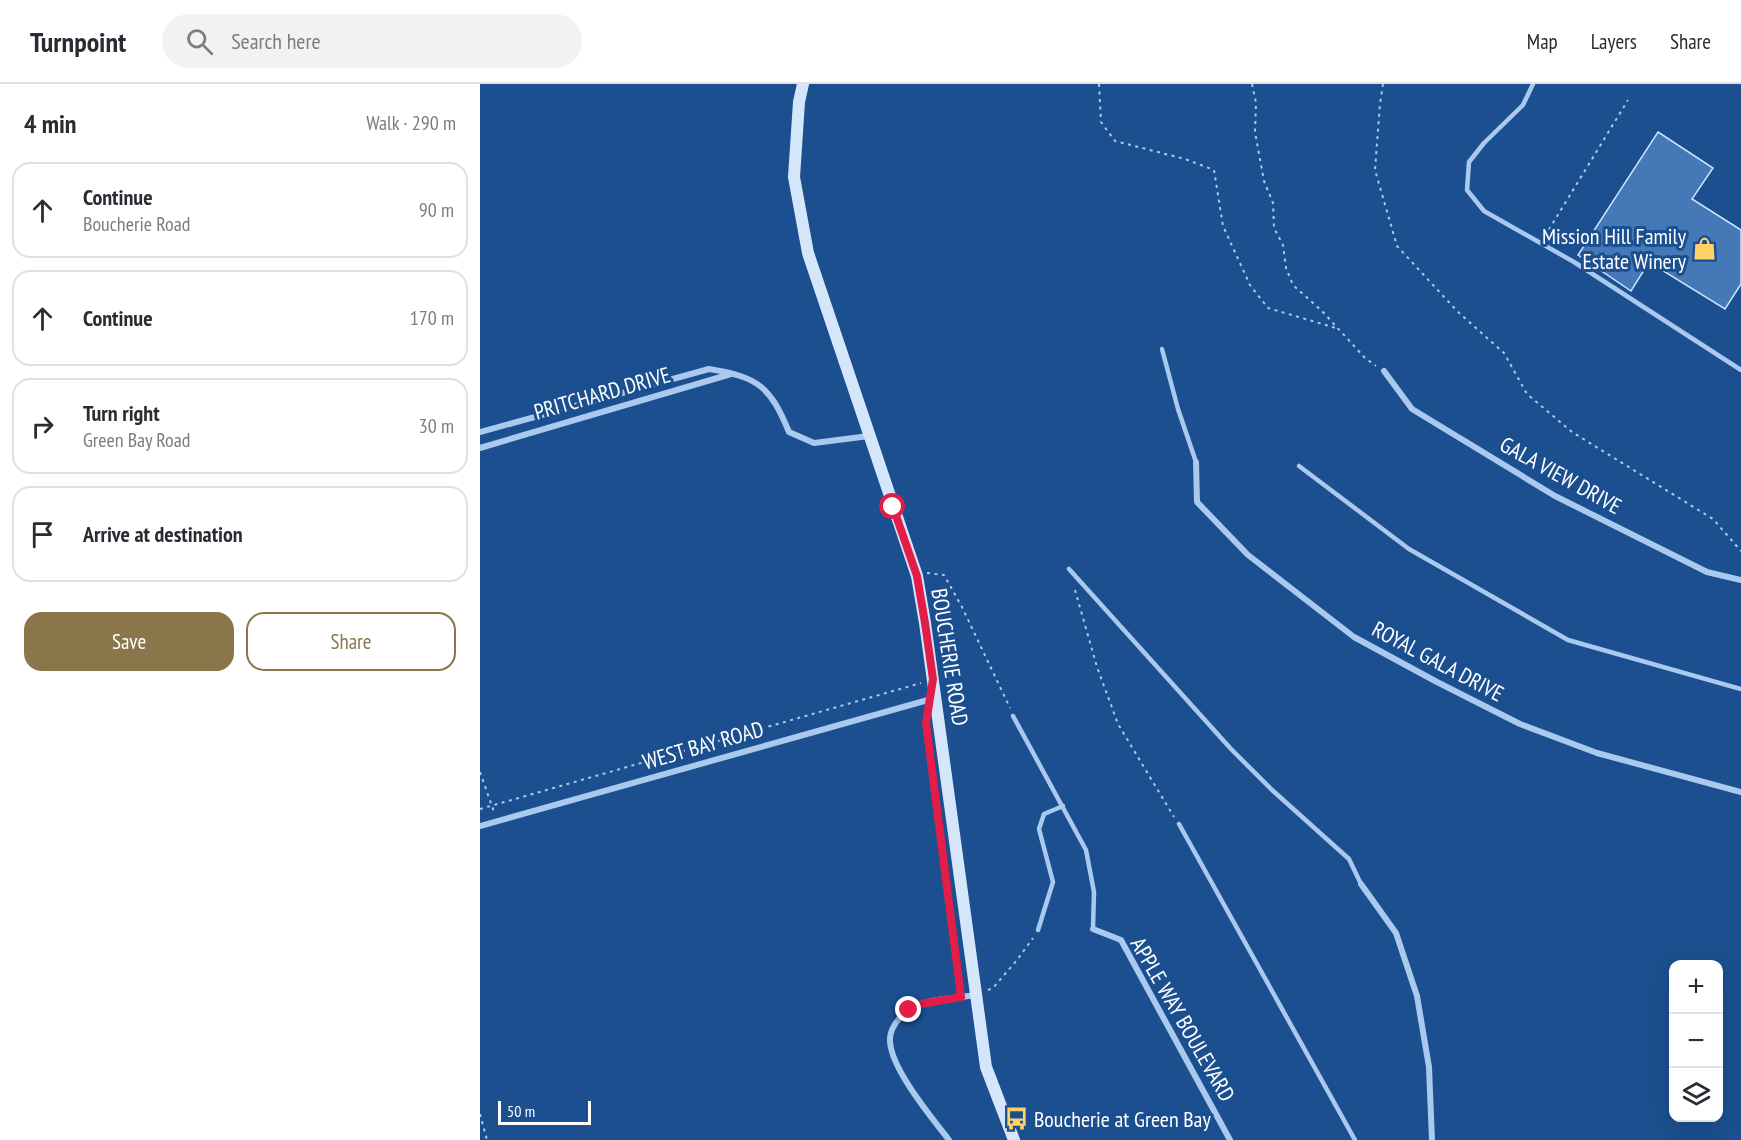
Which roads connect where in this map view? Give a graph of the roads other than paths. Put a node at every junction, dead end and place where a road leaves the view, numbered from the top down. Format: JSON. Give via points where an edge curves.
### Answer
{"nodes":[{"id":1,"x":803,"y":84,"type":"edge"},
{"id":2,"x":1533,"y":84,"type":"edge"},
{"id":3,"x":1162,"y":349,"type":"dead end"},
{"id":4,"x":1741,"y":370,"type":"edge"},
{"id":5,"x":1384,"y":371,"type":"road end"},
{"id":6,"x":735,"y":373,"type":"junction"},
{"id":7,"x":480,"y":432,"type":"edge"},
{"id":8,"x":869,"y":436,"type":"junction"},
{"id":9,"x":480,"y":448,"type":"edge"},
{"id":10,"x":1196,"y":462,"type":"joint"},
{"id":11,"x":1299,"y":466,"type":"dead end"},
{"id":12,"x":1069,"y":569,"type":"dead end"},
{"id":13,"x":1741,"y":580,"type":"edge"},
{"id":14,"x":1741,"y":689,"type":"edge"},
{"id":15,"x":936,"y":698,"type":"junction"},
{"id":16,"x":1013,"y":716,"type":"road end"},
{"id":17,"x":1741,"y":792,"type":"edge"},
{"id":18,"x":1063,"y":806,"type":"junction"},
{"id":19,"x":1179,"y":824,"type":"road end"},
{"id":20,"x":480,"y":826,"type":"edge"},
{"id":21,"x":1361,"y":884,"type":"joint"},
{"id":22,"x":1093,"y":929,"type":"joint"},
{"id":23,"x":1038,"y":930,"type":"road end"},
{"id":24,"x":976,"y":995,"type":"junction"},
{"id":25,"x":949,"y":1140,"type":"edge"},
{"id":26,"x":1014,"y":1140,"type":"edge"},
{"id":27,"x":1230,"y":1140,"type":"edge"},
{"id":28,"x":1355,"y":1140,"type":"edge"},
{"id":29,"x":1432,"y":1140,"type":"edge"}],
"edges":[{"from":1,"to":8,"type":"main road","name":"BOUCHERIE ROAD","via":[[794,177],[808,253]]},
{"from":2,"to":4,"type":"lane","via":[[1524,105],[1469,162],[1467,190],[1484,211],[1574,262]]},
{"from":3,"to":10,"type":"lane"},
{"from":5,"to":13,"type":"street","name":"GALA VIEW DRIVE","via":[[1412,409],[1555,496],[1707,572]]},
{"from":6,"to":7,"type":"street","name":"PRITCHARD DRIVE","via":[[709,369]]},
{"from":6,"to":8,"type":"street","name":"PRITCHARD DRIVE","via":[[761,385],[778,406],[789,432],[814,443]]},
{"from":6,"to":9,"type":"street","name":"PRITCHARD DRIVE"},
{"from":8,"to":15,"type":"main road","name":"BOUCHERIE ROAD","via":[[917,576]]},
{"from":10,"to":17,"type":"street","name":"ROYAL GALA DRIVE","via":[[1197,502],[1248,555],[1354,637],[1520,724],[1597,753]]},
{"from":11,"to":14,"type":"lane","via":[[1409,549],[1568,640]]},
{"from":12,"to":21,"type":"lane","via":[[1231,749],[1349,859]]},
{"from":15,"to":20,"type":"street","name":"WEST BAY ROAD"},
{"from":15,"to":24,"type":"main road","name":"BOUCHERIE ROAD"},
{"from":16,"to":18,"type":"lane"},
{"from":18,"to":22,"type":"lane","via":[[1086,850],[1094,892]]},
{"from":18,"to":23,"type":"lane","via":[[1044,814],[1039,830],[1053,882]]},
{"from":19,"to":28,"type":"lane"},
{"from":21,"to":29,"type":"street","via":[[1396,933],[1416,996],[1429,1067]]},
{"from":22,"to":27,"type":"street","name":"APPLE WAY BOULEVARD","via":[[1121,940]]},
{"from":24,"to":25,"type":"street","via":[[921,1004],[909,1010],[894,1025],[890,1041],[897,1065]]},
{"from":24,"to":26,"type":"main road","name":"BOUCHERIE ROAD","via":[[986,1067]]}]}
